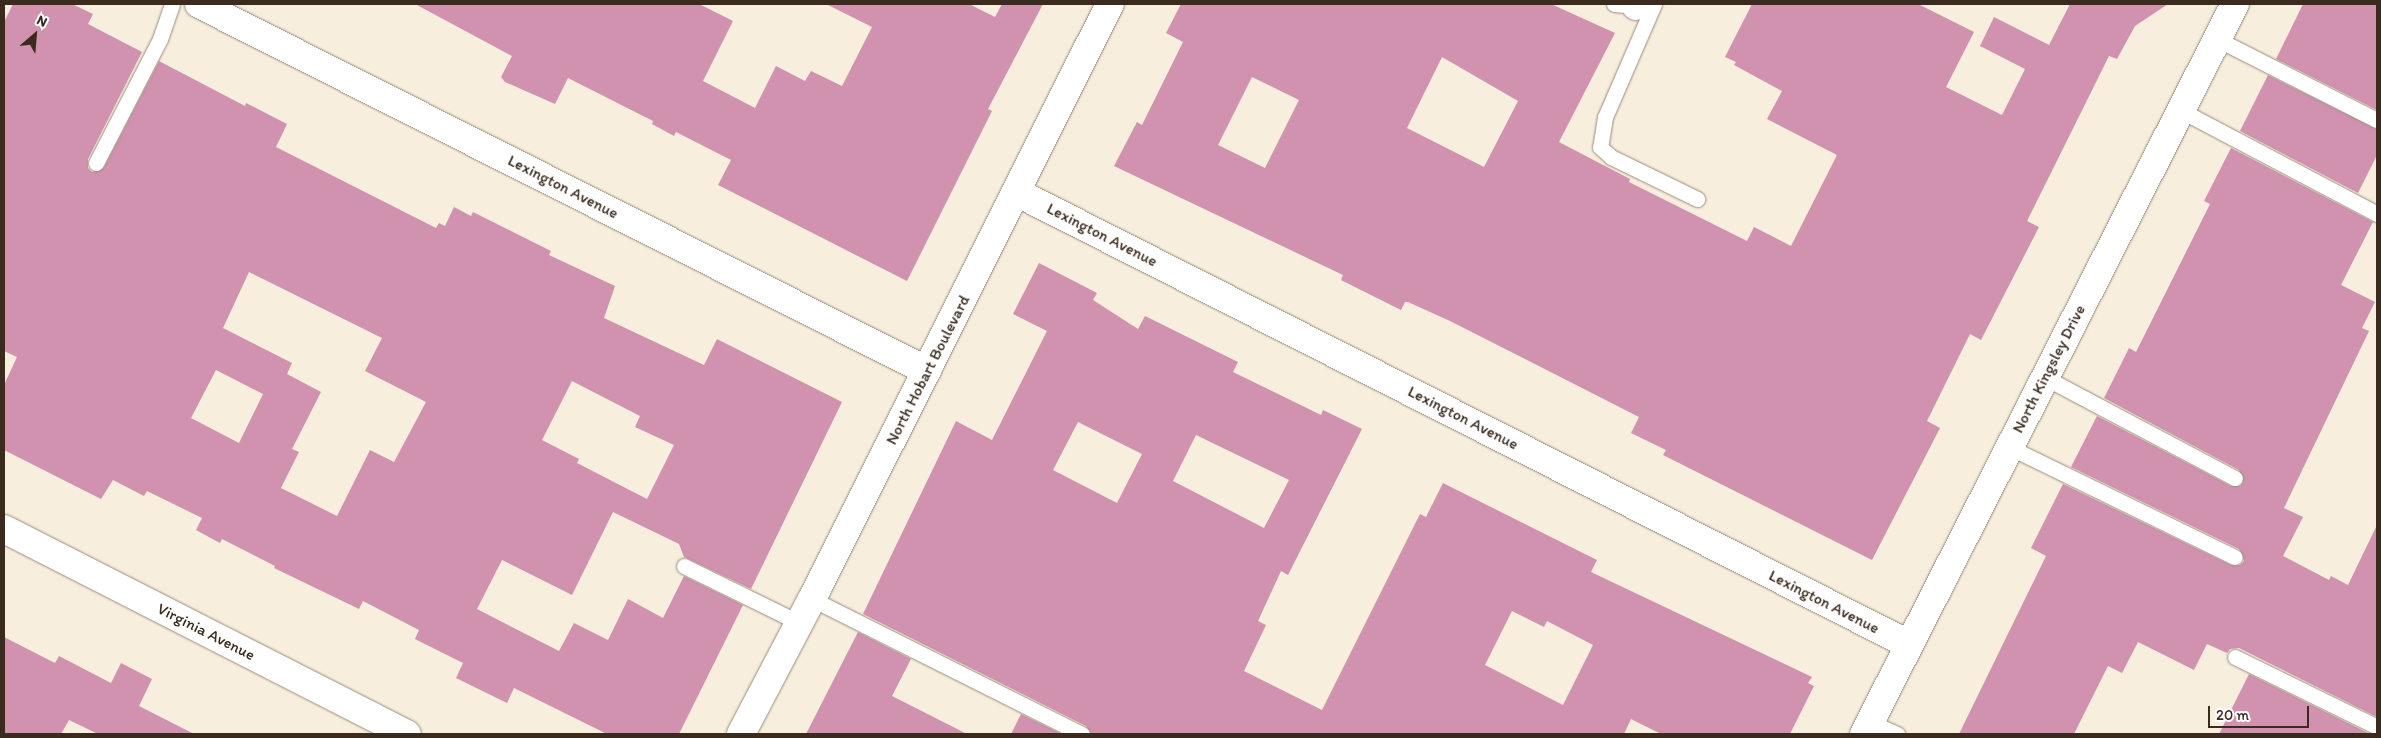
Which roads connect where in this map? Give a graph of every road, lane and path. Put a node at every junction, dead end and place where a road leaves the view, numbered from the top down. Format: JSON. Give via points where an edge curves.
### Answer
{"nodes":[{"id":1,"x":172,"y":4,"type":"edge"},
{"id":2,"x":199,"y":4,"type":"edge"},
{"id":3,"x":1110,"y":4,"type":"edge"},
{"id":4,"x":1635,"y":4,"type":"edge"},
{"id":5,"x":2235,"y":4,"type":"edge"},
{"id":6,"x":2217,"y":39,"type":"junction"},
{"id":7,"x":2180,"y":110,"type":"junction"},
{"id":8,"x":2377,"y":120,"type":"edge"},
{"id":9,"x":96,"y":163,"type":"dead end"},
{"id":10,"x":1018,"y":193,"type":"junction"},
{"id":11,"x":1697,"y":199,"type":"dead end"},
{"id":12,"x":2377,"y":214,"type":"edge"},
{"id":13,"x":927,"y":371,"type":"junction"},
{"id":14,"x":2044,"y":377,"type":"junction"},
{"id":15,"x":2009,"y":446,"type":"junction"},
{"id":16,"x":2235,"y":478,"type":"dead end"},
{"id":17,"x":4,"y":529,"type":"edge"},
{"id":18,"x":2236,"y":558,"type":"dead end"},
{"id":19,"x":684,"y":566,"type":"dead end"},
{"id":20,"x":812,"y":599,"type":"junction"},
{"id":21,"x":800,"y":623,"type":"junction"},
{"id":22,"x":1908,"y":644,"type":"junction"},
{"id":23,"x":2235,"y":657,"type":"dead end"},
{"id":24,"x":1867,"y":728,"type":"edge"},
{"id":25,"x":2377,"y":728,"type":"edge"},
{"id":26,"x":398,"y":732,"type":"edge"},
{"id":27,"x":741,"y":734,"type":"edge"},
{"id":28,"x":1082,"y":734,"type":"edge"},
{"id":29,"x":1897,"y":734,"type":"edge"}],
"edges":[{"from":1,"to":9,"type":"lane","via":[[160,38]]},
{"from":2,"to":13,"type":"street","name":"Lexington Avenue"},
{"from":3,"to":10,"type":"street","name":"North Hobart Boulevard"},
{"from":4,"to":11,"type":"lane","via":[[1600,147],[1610,157]]},
{"from":5,"to":6,"type":"street","name":"North Kingsley Drive"},
{"from":6,"to":7,"type":"street","name":"North Kingsley Drive"},
{"from":6,"to":8,"type":"lane"},
{"from":7,"to":12,"type":"lane"},
{"from":7,"to":14,"type":"street","name":"North Kingsley Drive"},
{"from":10,"to":13,"type":"street","name":"North Hobart Boulevard"},
{"from":10,"to":22,"type":"street","name":"Lexington Avenue"},
{"from":13,"to":20,"type":"street","name":"North Hobart Boulevard"},
{"from":14,"to":15,"type":"street","name":"North Kingsley Drive"},
{"from":14,"to":16,"type":"lane"},
{"from":15,"to":18,"type":"lane"},
{"from":15,"to":22,"type":"street","name":"North Kingsley Drive"},
{"from":17,"to":26,"type":"street","name":"Virginia Avenue"},
{"from":19,"to":21,"type":"lane"},
{"from":20,"to":21,"type":"street","name":"North Hobart Boulevard"},
{"from":20,"to":28,"type":"lane"},
{"from":21,"to":27,"type":"street","name":"North Hobart Boulevard"},
{"from":22,"to":24,"type":"street","name":"North Kingsley Drive"},
{"from":23,"to":25,"type":"lane"},
{"from":24,"to":29,"type":"lane"}]}
